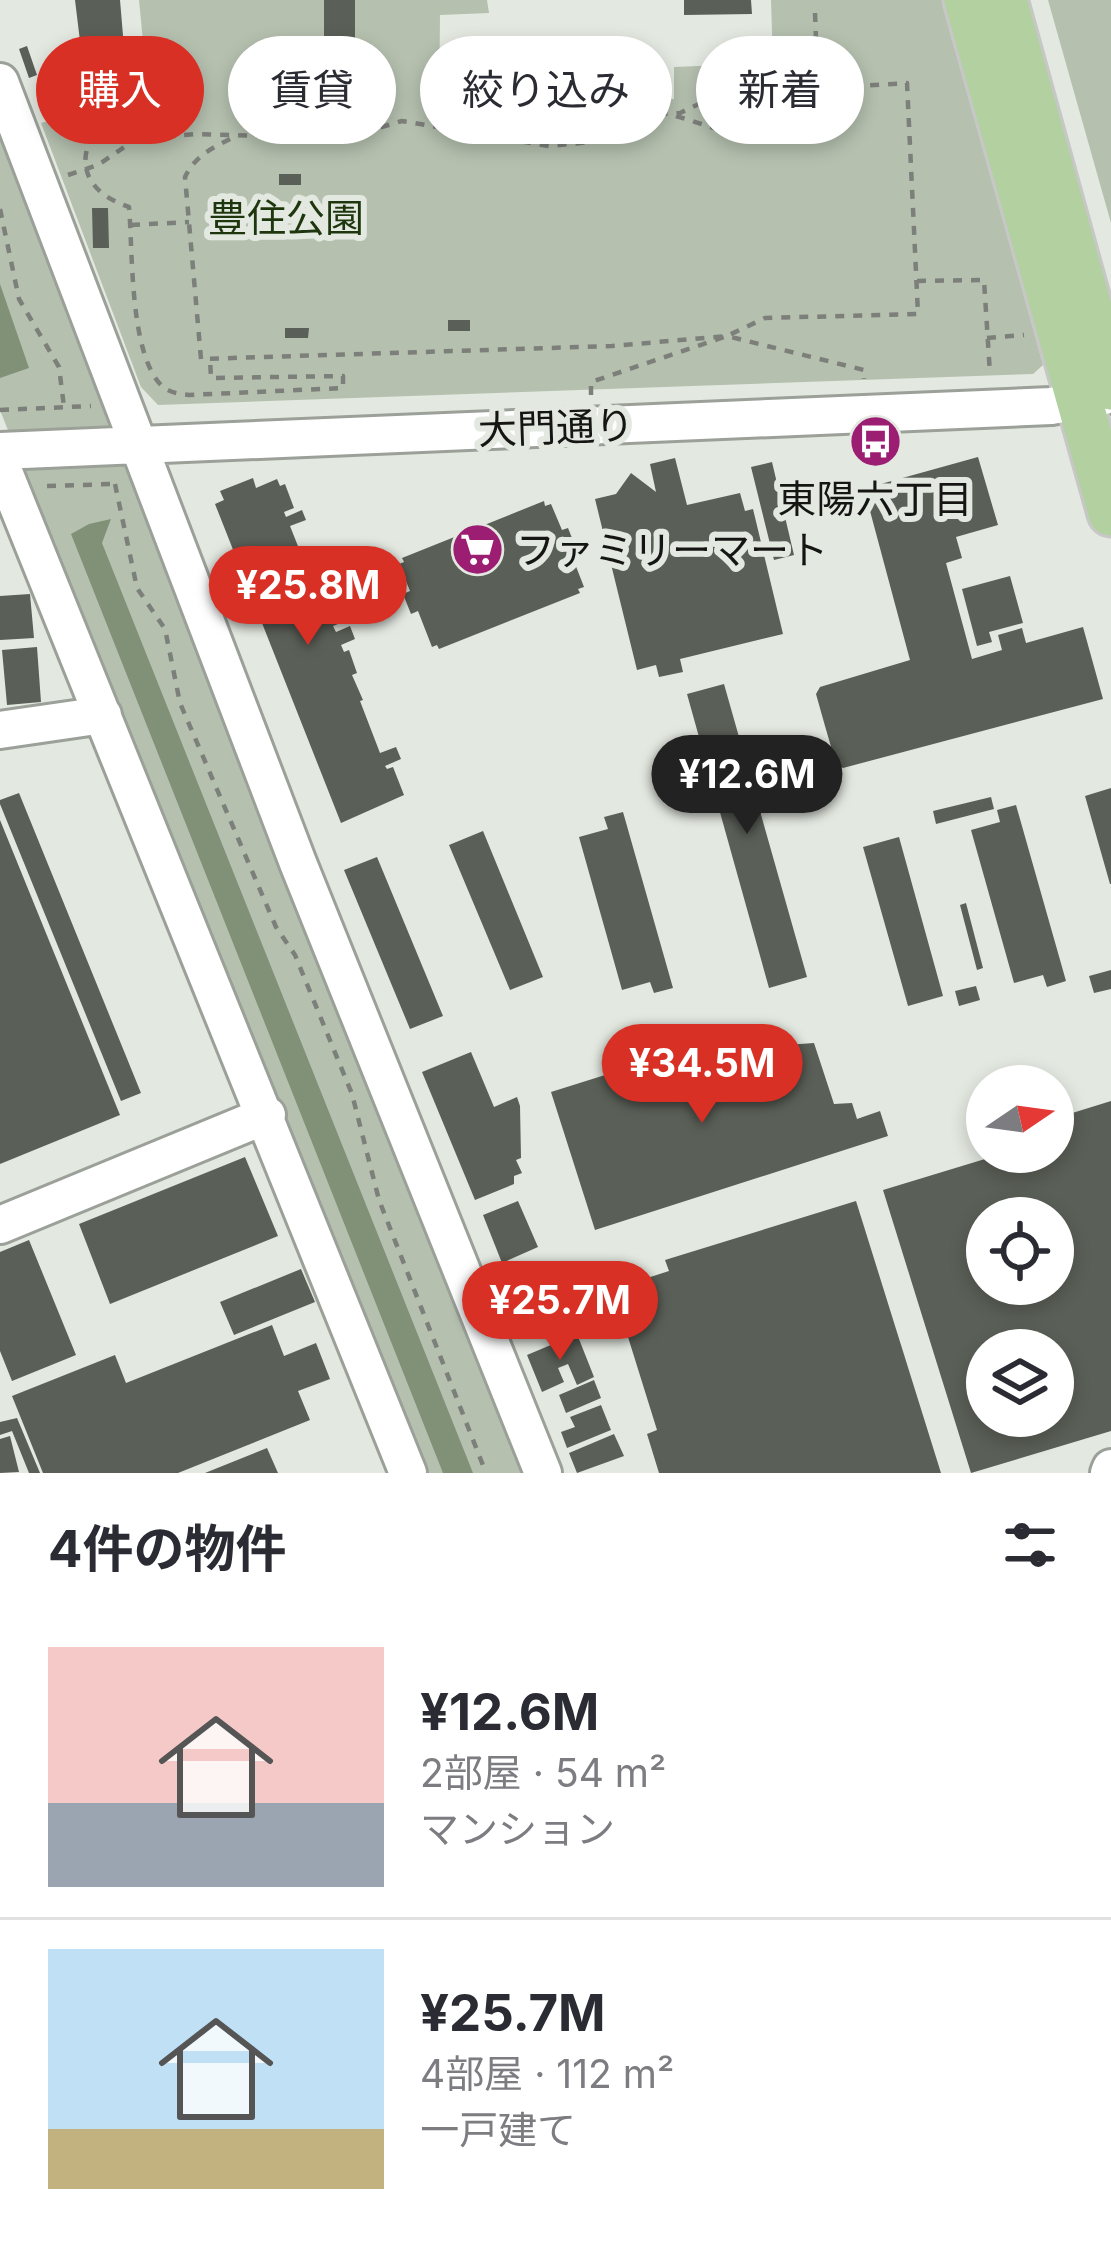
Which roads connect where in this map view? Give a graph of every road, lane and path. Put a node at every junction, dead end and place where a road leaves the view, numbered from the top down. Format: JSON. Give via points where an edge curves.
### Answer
{"nodes":[{"id":1,"x":967,"y":0,"type":"edge"},
{"id":2,"x":1004,"y":0,"type":"edge"},
{"id":3,"x":815,"y":13,"type":"dead end"},
{"id":4,"x":816,"y":36,"type":"edge"},
{"id":5,"x":0,"y":82,"type":"edge"},
{"id":6,"x":864,"y":86,"type":"edge"},
{"id":7,"x":228,"y":138,"type":"edge"},
{"id":8,"x":228,"y":140,"type":"edge"},
{"id":9,"x":86,"y":144,"type":"edge"},
{"id":10,"x":537,"y":144,"type":"edge"},
{"id":11,"x":570,"y":144,"type":"edge"},
{"id":12,"x":86,"y":169,"type":"junction"},
{"id":13,"x":57,"y":179,"type":"dead end"},
{"id":14,"x":0,"y":208,"type":"edge"},
{"id":15,"x":189,"y":222,"type":"junction"},
{"id":16,"x":131,"y":225,"type":"junction"},
{"id":17,"x":917,"y":281,"type":"junction"},
{"id":18,"x":1041,"y":334,"type":"dead end"},
{"id":19,"x":727,"y":337,"type":"junction"},
{"id":20,"x":987,"y":338,"type":"junction"},
{"id":21,"x":210,"y":359,"type":"junction"},
{"id":22,"x":990,"y":380,"type":"dead end"},
{"id":23,"x":865,"y":385,"type":"dead end"},
{"id":24,"x":1101,"y":395,"type":"edge"},
{"id":25,"x":591,"y":396,"type":"dead end"},
{"id":26,"x":91,"y":406,"type":"dead end"},
{"id":27,"x":64,"y":407,"type":"junction"},
{"id":28,"x":0,"y":410,"type":"edge"},
{"id":29,"x":127,"y":445,"type":"junction"},
{"id":30,"x":4,"y":454,"type":"edge"},
{"id":31,"x":115,"y":484,"type":"junction"},
{"id":32,"x":125,"y":484,"type":"dead end"},
{"id":33,"x":38,"y":486,"type":"dead end"},
{"id":34,"x":1111,"y":513,"type":"edge"},
{"id":35,"x":103,"y":716,"type":"junction"},
{"id":36,"x":0,"y":730,"type":"edge"},
{"id":37,"x":267,"y":1115,"type":"junction"},
{"id":38,"x":0,"y":1225,"type":"edge"},
{"id":39,"x":408,"y":1473,"type":"edge"},
{"id":40,"x":486,"y":1473,"type":"edge"},
{"id":41,"x":543,"y":1473,"type":"edge"}],
"edges":[{"from":1,"to":24,"type":"main road"},
{"from":2,"to":24,"type":"main road"},
{"from":3,"to":4,"type":"path"},
{"from":5,"to":29,"type":"street"},
{"from":6,"to":17,"type":"path","via":[[908,83]]},
{"from":7,"to":12,"type":"path","via":[[136,139]]},
{"from":8,"to":15,"type":"path","via":[[191,165]]},
{"from":9,"to":12,"type":"path"},
{"from":10,"to":11,"type":"path"},
{"from":12,"to":13,"type":"path"},
{"from":12,"to":16,"type":"path","via":[[104,199],[129,207]]},
{"from":14,"to":27,"type":"path","via":[[19,299],[59,367]]},
{"from":15,"to":16,"type":"path"},
{"from":15,"to":21,"type":"path","via":[[201,359]]},
{"from":16,"to":21,"type":"path","via":[[141,342],[166,389],[200,395],[343,388],[343,376],[211,379]]},
{"from":17,"to":19,"type":"path","via":[[918,314],[765,318]]},
{"from":17,"to":20,"type":"path","via":[[984,280]]},
{"from":18,"to":20,"type":"path"},
{"from":19,"to":21,"type":"path"},
{"from":19,"to":23,"type":"path","via":[[864,370]]},
{"from":19,"to":25,"type":"path","via":[[591,382]]},
{"from":20,"to":22,"type":"path"},
{"from":24,"to":29,"type":"street","name":"大門通り"},
{"from":24,"to":34,"type":"main road"},
{"from":26,"to":27,"type":"path"},
{"from":27,"to":28,"type":"path"},
{"from":29,"to":30,"type":"street","name":"大門通り"},
{"from":29,"to":41,"type":"street"},
{"from":30,"to":35,"type":"street"},
{"from":31,"to":32,"type":"path"},
{"from":31,"to":33,"type":"path"},
{"from":31,"to":40,"type":"path","via":[[134,576],[166,628],[180,703],[352,1094],[379,1200]]},
{"from":35,"to":36,"type":"street"},
{"from":35,"to":37,"type":"street"},
{"from":37,"to":38,"type":"street"},
{"from":37,"to":39,"type":"street"}]}
